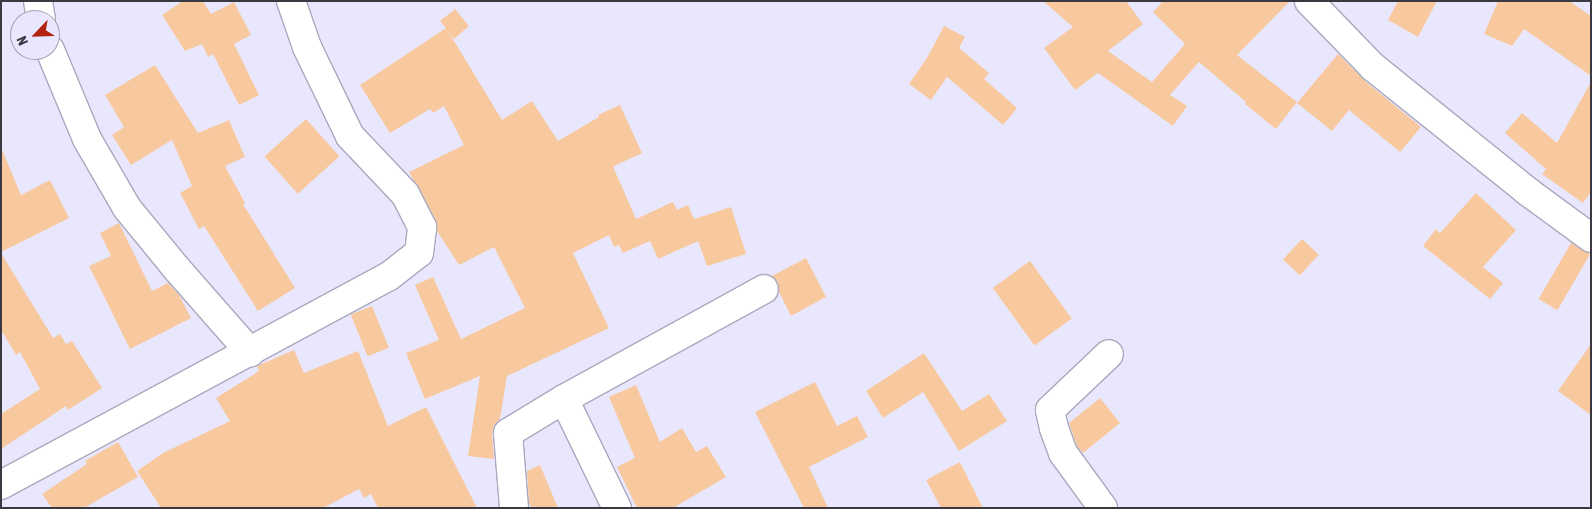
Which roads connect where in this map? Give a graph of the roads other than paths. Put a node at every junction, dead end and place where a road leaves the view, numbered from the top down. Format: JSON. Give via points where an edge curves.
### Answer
{"nodes":[{"id":1,"x":291,"y":1,"type":"edge"},
{"id":2,"x":1309,"y":1,"type":"edge"},
{"id":3,"x":54,"y":60,"type":"edge"},
{"id":4,"x":1591,"y":238,"type":"edge"},
{"id":5,"x":764,"y":289,"type":"dead end"},
{"id":6,"x":250,"y":352,"type":"junction"},
{"id":7,"x":1109,"y":354,"type":"dead end"},
{"id":8,"x":564,"y":399,"type":"junction"},
{"id":9,"x":1,"y":485,"type":"edge"},
{"id":10,"x":1,"y":502,"type":"edge"},
{"id":11,"x":6,"y":508,"type":"edge"},
{"id":12,"x":514,"y":508,"type":"edge"},
{"id":13,"x":617,"y":508,"type":"edge"},
{"id":14,"x":1103,"y":508,"type":"edge"}],
"edges":[{"from":1,"to":6,"type":"street","via":[[307,47],[350,136],[405,194],[422,227],[419,253],[388,277]]},
{"from":2,"to":4,"type":"street","via":[[1372,67]]},
{"from":3,"to":6,"type":"street","via":[[87,139],[127,208]]},
{"from":5,"to":8,"type":"street"},
{"from":6,"to":9,"type":"street"},
{"from":7,"to":14,"type":"street","via":[[1050,410],[1063,453]]},
{"from":8,"to":12,"type":"street","via":[[508,433]]},
{"from":8,"to":13,"type":"street"},
{"from":10,"to":11,"type":"street"}]}
